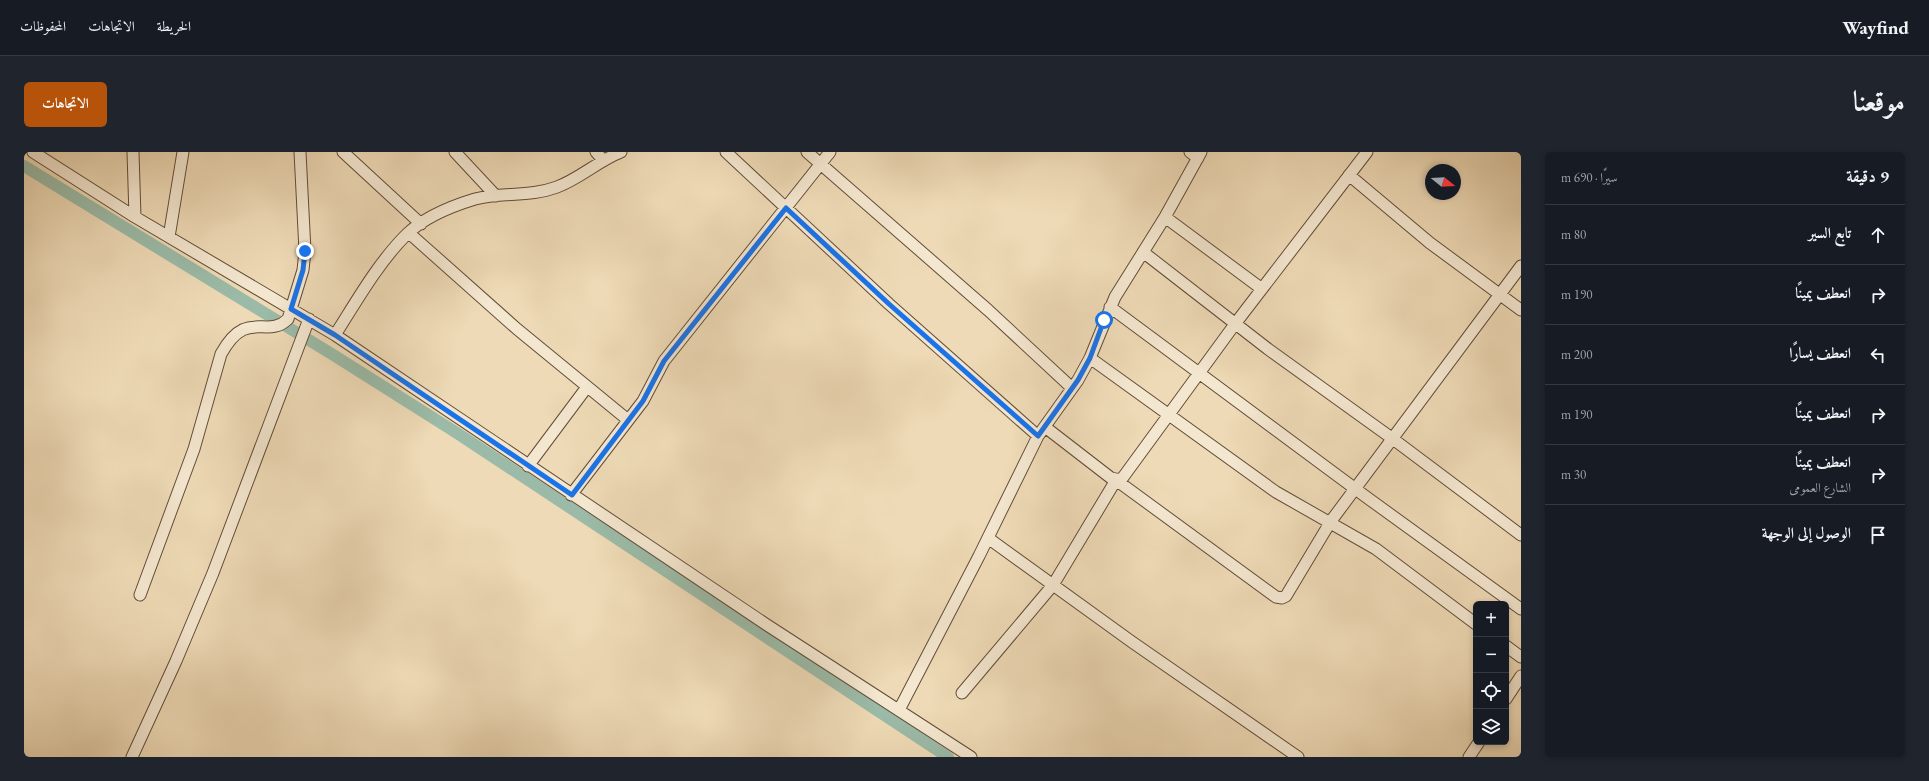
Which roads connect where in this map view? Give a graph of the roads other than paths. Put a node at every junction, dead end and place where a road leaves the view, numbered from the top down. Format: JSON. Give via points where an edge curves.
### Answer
{"nodes":[{"id":1,"x":34,"y":152,"type":"edge"},
{"id":2,"x":133,"y":152,"type":"edge"},
{"id":3,"x":183,"y":152,"type":"edge"},
{"id":4,"x":300,"y":152,"type":"edge"},
{"id":5,"x":343,"y":152,"type":"edge"},
{"id":6,"x":455,"y":152,"type":"edge"},
{"id":7,"x":621,"y":152,"type":"edge"},
{"id":8,"x":726,"y":152,"type":"edge"},
{"id":9,"x":807,"y":152,"type":"edge"},
{"id":10,"x":830,"y":152,"type":"edge"},
{"id":11,"x":1367,"y":152,"type":"edge"},
{"id":12,"x":1197,"y":154,"type":"edge"},
{"id":13,"x":600,"y":156,"type":"edge"},
{"id":14,"x":822,"y":165,"type":"junction"},
{"id":15,"x":1349,"y":175,"type":"junction"},
{"id":16,"x":496,"y":196,"type":"junction"},
{"id":17,"x":786,"y":208,"type":"junction"},
{"id":18,"x":135,"y":217,"type":"junction"},
{"id":19,"x":1166,"y":217,"type":"junction"},
{"id":20,"x":420,"y":224,"type":"junction"},
{"id":21,"x":409,"y":233,"type":"junction"},
{"id":22,"x":169,"y":237,"type":"junction"},
{"id":23,"x":1143,"y":252,"type":"junction"},
{"id":24,"x":1521,"y":266,"type":"edge"},
{"id":25,"x":1262,"y":289,"type":"junction"},
{"id":26,"x":1500,"y":294,"type":"junction"},
{"id":27,"x":1110,"y":307,"type":"junction"},
{"id":28,"x":291,"y":309,"type":"junction"},
{"id":29,"x":1521,"y":310,"type":"edge"},
{"id":30,"x":309,"y":320,"type":"junction"},
{"id":31,"x":1235,"y":324,"type":"junction"},
{"id":32,"x":335,"y":335,"type":"junction"},
{"id":33,"x":1090,"y":358,"type":"junction"},
{"id":34,"x":1198,"y":373,"type":"junction"},
{"id":35,"x":587,"y":387,"type":"junction"},
{"id":36,"x":1072,"y":388,"type":"junction"},
{"id":37,"x":1169,"y":416,"type":"junction"},
{"id":38,"x":628,"y":420,"type":"junction"},
{"id":39,"x":1045,"y":427,"type":"junction"},
{"id":40,"x":1038,"y":436,"type":"junction"},
{"id":41,"x":1393,"y":439,"type":"junction"},
{"id":42,"x":528,"y":466,"type":"junction"},
{"id":43,"x":1116,"y":480,"type":"junction"},
{"id":44,"x":1355,"y":489,"type":"junction"},
{"id":45,"x":572,"y":495,"type":"junction"},
{"id":46,"x":1331,"y":522,"type":"junction"},
{"id":47,"x":1521,"y":535,"type":"edge"},
{"id":48,"x":988,"y":538,"type":"junction"},
{"id":49,"x":1053,"y":585,"type":"junction"},
{"id":50,"x":140,"y":595,"type":"dead end"},
{"id":51,"x":1521,"y":609,"type":"edge"},
{"id":52,"x":1473,"y":622,"type":"edge"},
{"id":53,"x":1509,"y":648,"type":"edge"},
{"id":54,"x":1521,"y":657,"type":"edge"},
{"id":55,"x":1521,"y":676,"type":"edge"},
{"id":56,"x":962,"y":693,"type":"dead end"},
{"id":57,"x":1509,"y":694,"type":"edge"},
{"id":58,"x":899,"y":710,"type":"junction"},
{"id":59,"x":1477,"y":745,"type":"edge"},
{"id":60,"x":132,"y":757,"type":"edge"},
{"id":61,"x":971,"y":757,"type":"edge"},
{"id":62,"x":1298,"y":757,"type":"edge"},
{"id":63,"x":1469,"y":757,"type":"edge"}],
"edges":[{"from":1,"to":18,"type":"street"},
{"from":2,"to":18,"type":"street"},
{"from":3,"to":22,"type":"street"},
{"from":4,"to":28,"type":"street","via":[[305,251],[303,270]]},
{"from":5,"to":20,"type":"street"},
{"from":6,"to":16,"type":"street"},
{"from":7,"to":13,"type":"street"},
{"from":8,"to":17,"type":"street"},
{"from":9,"to":14,"type":"street"},
{"from":10,"to":14,"type":"street"},
{"from":11,"to":15,"type":"street"},
{"from":12,"to":19,"type":"street"},
{"from":13,"to":16,"type":"street","via":[[558,187],[541,192]]},
{"from":14,"to":17,"type":"street"},
{"from":14,"to":36,"type":"street","via":[[988,310]]},
{"from":15,"to":25,"type":"street"},
{"from":15,"to":26,"type":"street","via":[[1430,243]]},
{"from":16,"to":20,"type":"street","via":[[465,203]]},
{"from":17,"to":38,"type":"street","via":[[664,361],[650,389]]},
{"from":17,"to":40,"type":"street","via":[[889,304]]},
{"from":18,"to":22,"type":"street"},
{"from":19,"to":23,"type":"street"},
{"from":19,"to":25,"type":"street"},
{"from":20,"to":21,"type":"street"},
{"from":21,"to":32,"type":"street","via":[[369,283]]},
{"from":21,"to":35,"type":"street"},
{"from":22,"to":28,"type":"street"},
{"from":23,"to":27,"type":"street"},
{"from":23,"to":31,"type":"street"},
{"from":24,"to":26,"type":"street"},
{"from":25,"to":31,"type":"street"},
{"from":26,"to":29,"type":"street"},
{"from":26,"to":41,"type":"street"},
{"from":27,"to":33,"type":"street"},
{"from":27,"to":34,"type":"street"},
{"from":28,"to":30,"type":"street"},
{"from":28,"to":50,"type":"street","via":[[288,319],[283,324],[275,327],[241,329],[227,342],[221,354],[194,449]]},
{"from":30,"to":32,"type":"street"},
{"from":30,"to":60,"type":"street","via":[[213,573]]},
{"from":31,"to":34,"type":"street"},
{"from":31,"to":41,"type":"street"},
{"from":32,"to":42,"type":"street"},
{"from":33,"to":36,"type":"street"},
{"from":33,"to":37,"type":"street"},
{"from":34,"to":37,"type":"street"},
{"from":34,"to":44,"type":"street"},
{"from":35,"to":38,"type":"street"},
{"from":35,"to":42,"type":"street"},
{"from":36,"to":39,"type":"street"},
{"from":37,"to":43,"type":"street","via":[[1125,476]]},
{"from":37,"to":46,"type":"street","via":[[1276,492]]},
{"from":38,"to":45,"type":"street"},
{"from":39,"to":40,"type":"street"},
{"from":39,"to":43,"type":"street"},
{"from":40,"to":48,"type":"street"},
{"from":41,"to":44,"type":"street"},
{"from":41,"to":47,"type":"street"},
{"from":42,"to":45,"type":"street"},
{"from":43,"to":46,"type":"street","via":[[1276,597],[1286,596]]},
{"from":43,"to":49,"type":"street"},
{"from":44,"to":46,"type":"street"},
{"from":44,"to":51,"type":"street"},
{"from":45,"to":58,"type":"street"},
{"from":46,"to":52,"type":"street","via":[[1376,549]]},
{"from":48,"to":49,"type":"street"},
{"from":48,"to":58,"type":"street"},
{"from":49,"to":56,"type":"street"},
{"from":49,"to":62,"type":"street"},
{"from":53,"to":54,"type":"street"},
{"from":55,"to":57,"type":"street"},
{"from":58,"to":61,"type":"street"},
{"from":59,"to":63,"type":"street"}]}
